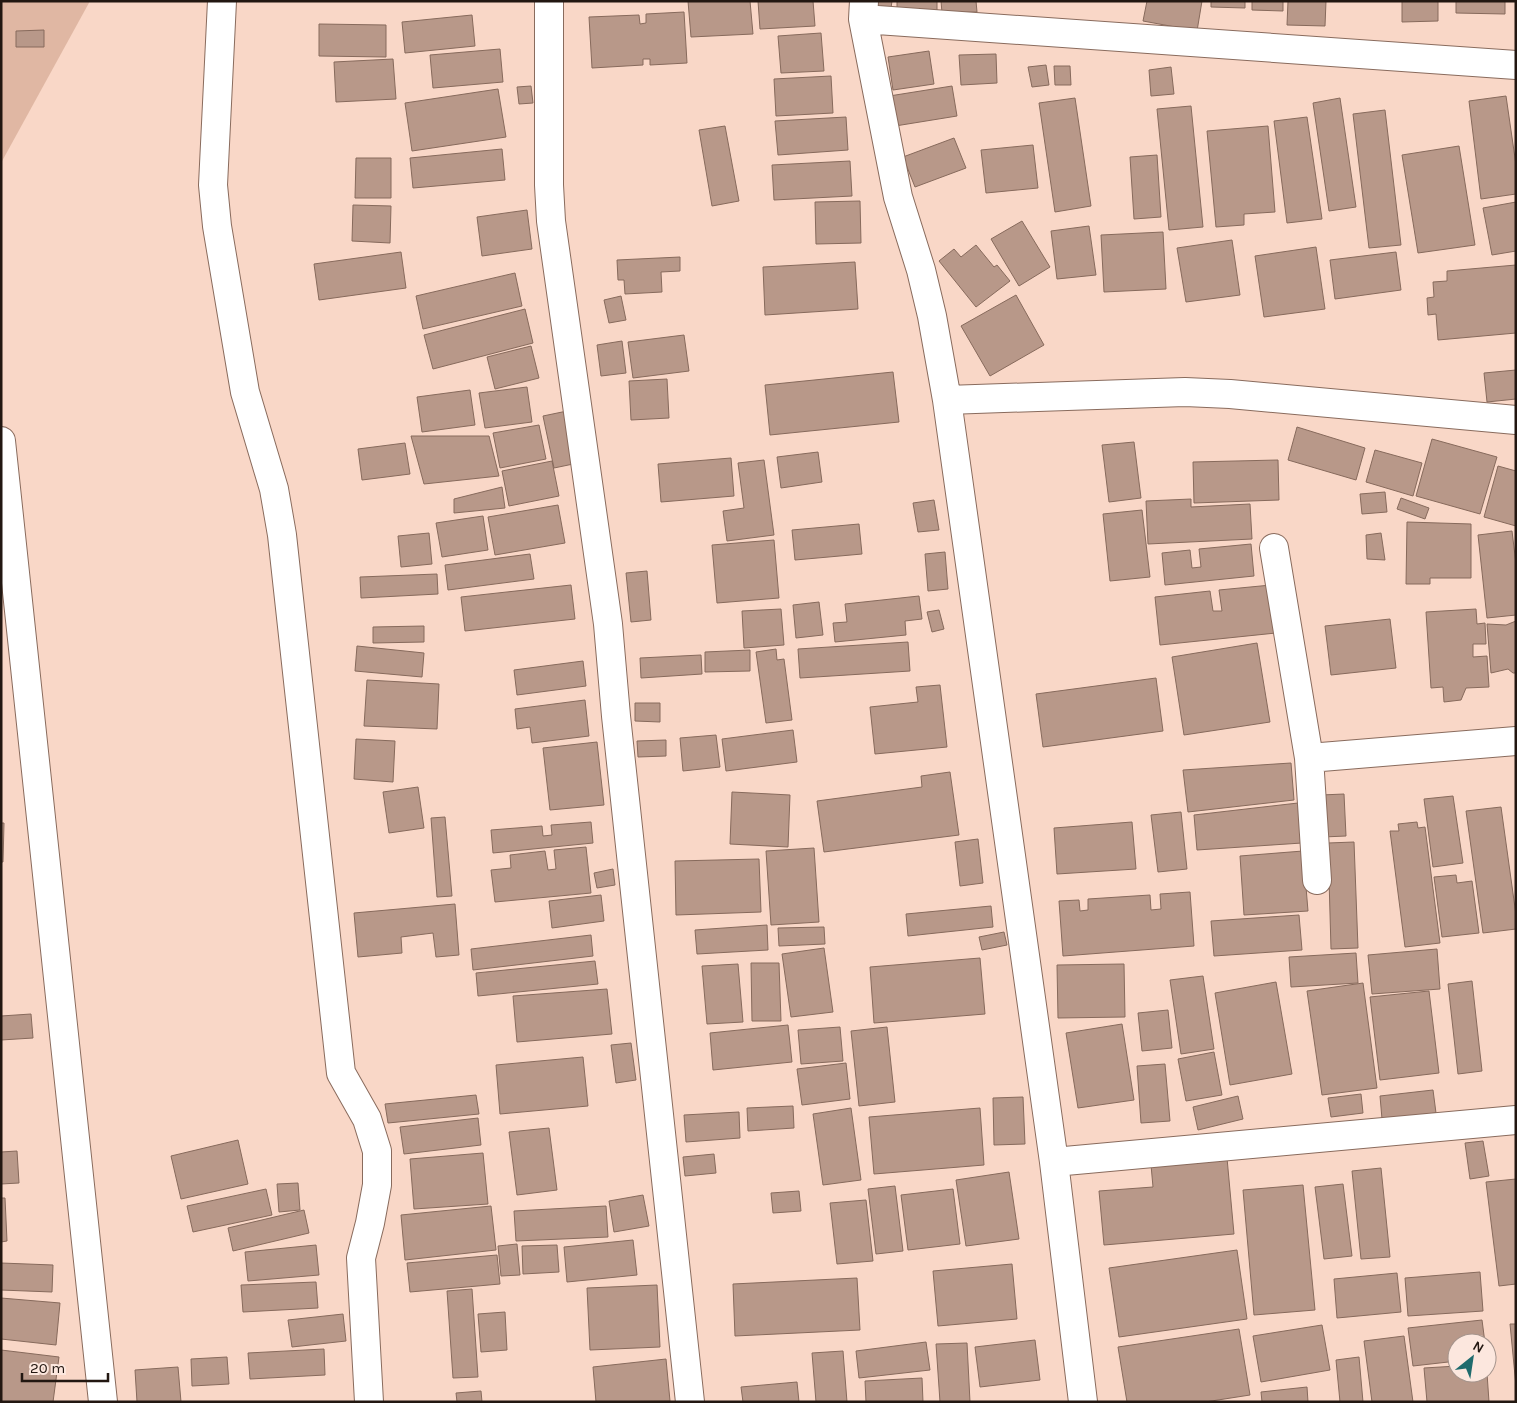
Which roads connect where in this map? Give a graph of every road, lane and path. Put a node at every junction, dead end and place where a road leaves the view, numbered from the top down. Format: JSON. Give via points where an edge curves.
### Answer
{"nodes":[{"id":1,"x":222,"y":1,"type":"edge"},
{"id":2,"x":549,"y":1,"type":"edge"},
{"id":3,"x":864,"y":10,"type":"edge"},
{"id":4,"x":1516,"y":65,"type":"edge"},
{"id":5,"x":947,"y":400,"type":"junction"},
{"id":6,"x":1516,"y":420,"type":"edge"},
{"id":7,"x":1,"y":441,"type":"edge"},
{"id":8,"x":1274,"y":548,"type":"dead end"},
{"id":9,"x":1516,"y":741,"type":"edge"},
{"id":10,"x":1309,"y":758,"type":"junction"},
{"id":11,"x":1316,"y":880,"type":"dead end"},
{"id":12,"x":1516,"y":1120,"type":"edge"},
{"id":13,"x":1054,"y":1162,"type":"junction"},
{"id":14,"x":103,"y":1402,"type":"edge"},
{"id":15,"x":369,"y":1402,"type":"edge"},
{"id":16,"x":690,"y":1402,"type":"edge"},
{"id":17,"x":1083,"y":1402,"type":"edge"}],
"edges":[{"from":1,"to":15,"type":"street","via":[[213,185],[217,226],[245,392],[274,489],[282,534],[341,1073],[367,1119],[377,1151],[377,1185],[361,1258]]},
{"from":2,"to":16,"type":"street","via":[[549,185],[552,221],[608,624]]},
{"from":3,"to":4,"type":"street"},
{"from":3,"to":5,"type":"street","via":[[898,197],[922,270]]},
{"from":5,"to":6,"type":"street","via":[[1185,392]]},
{"from":5,"to":13,"type":"street"},
{"from":7,"to":14,"type":"street"},
{"from":8,"to":10,"type":"street"},
{"from":9,"to":10,"type":"street"},
{"from":10,"to":11,"type":"street"},
{"from":12,"to":13,"type":"street"},
{"from":13,"to":17,"type":"street"}]}
